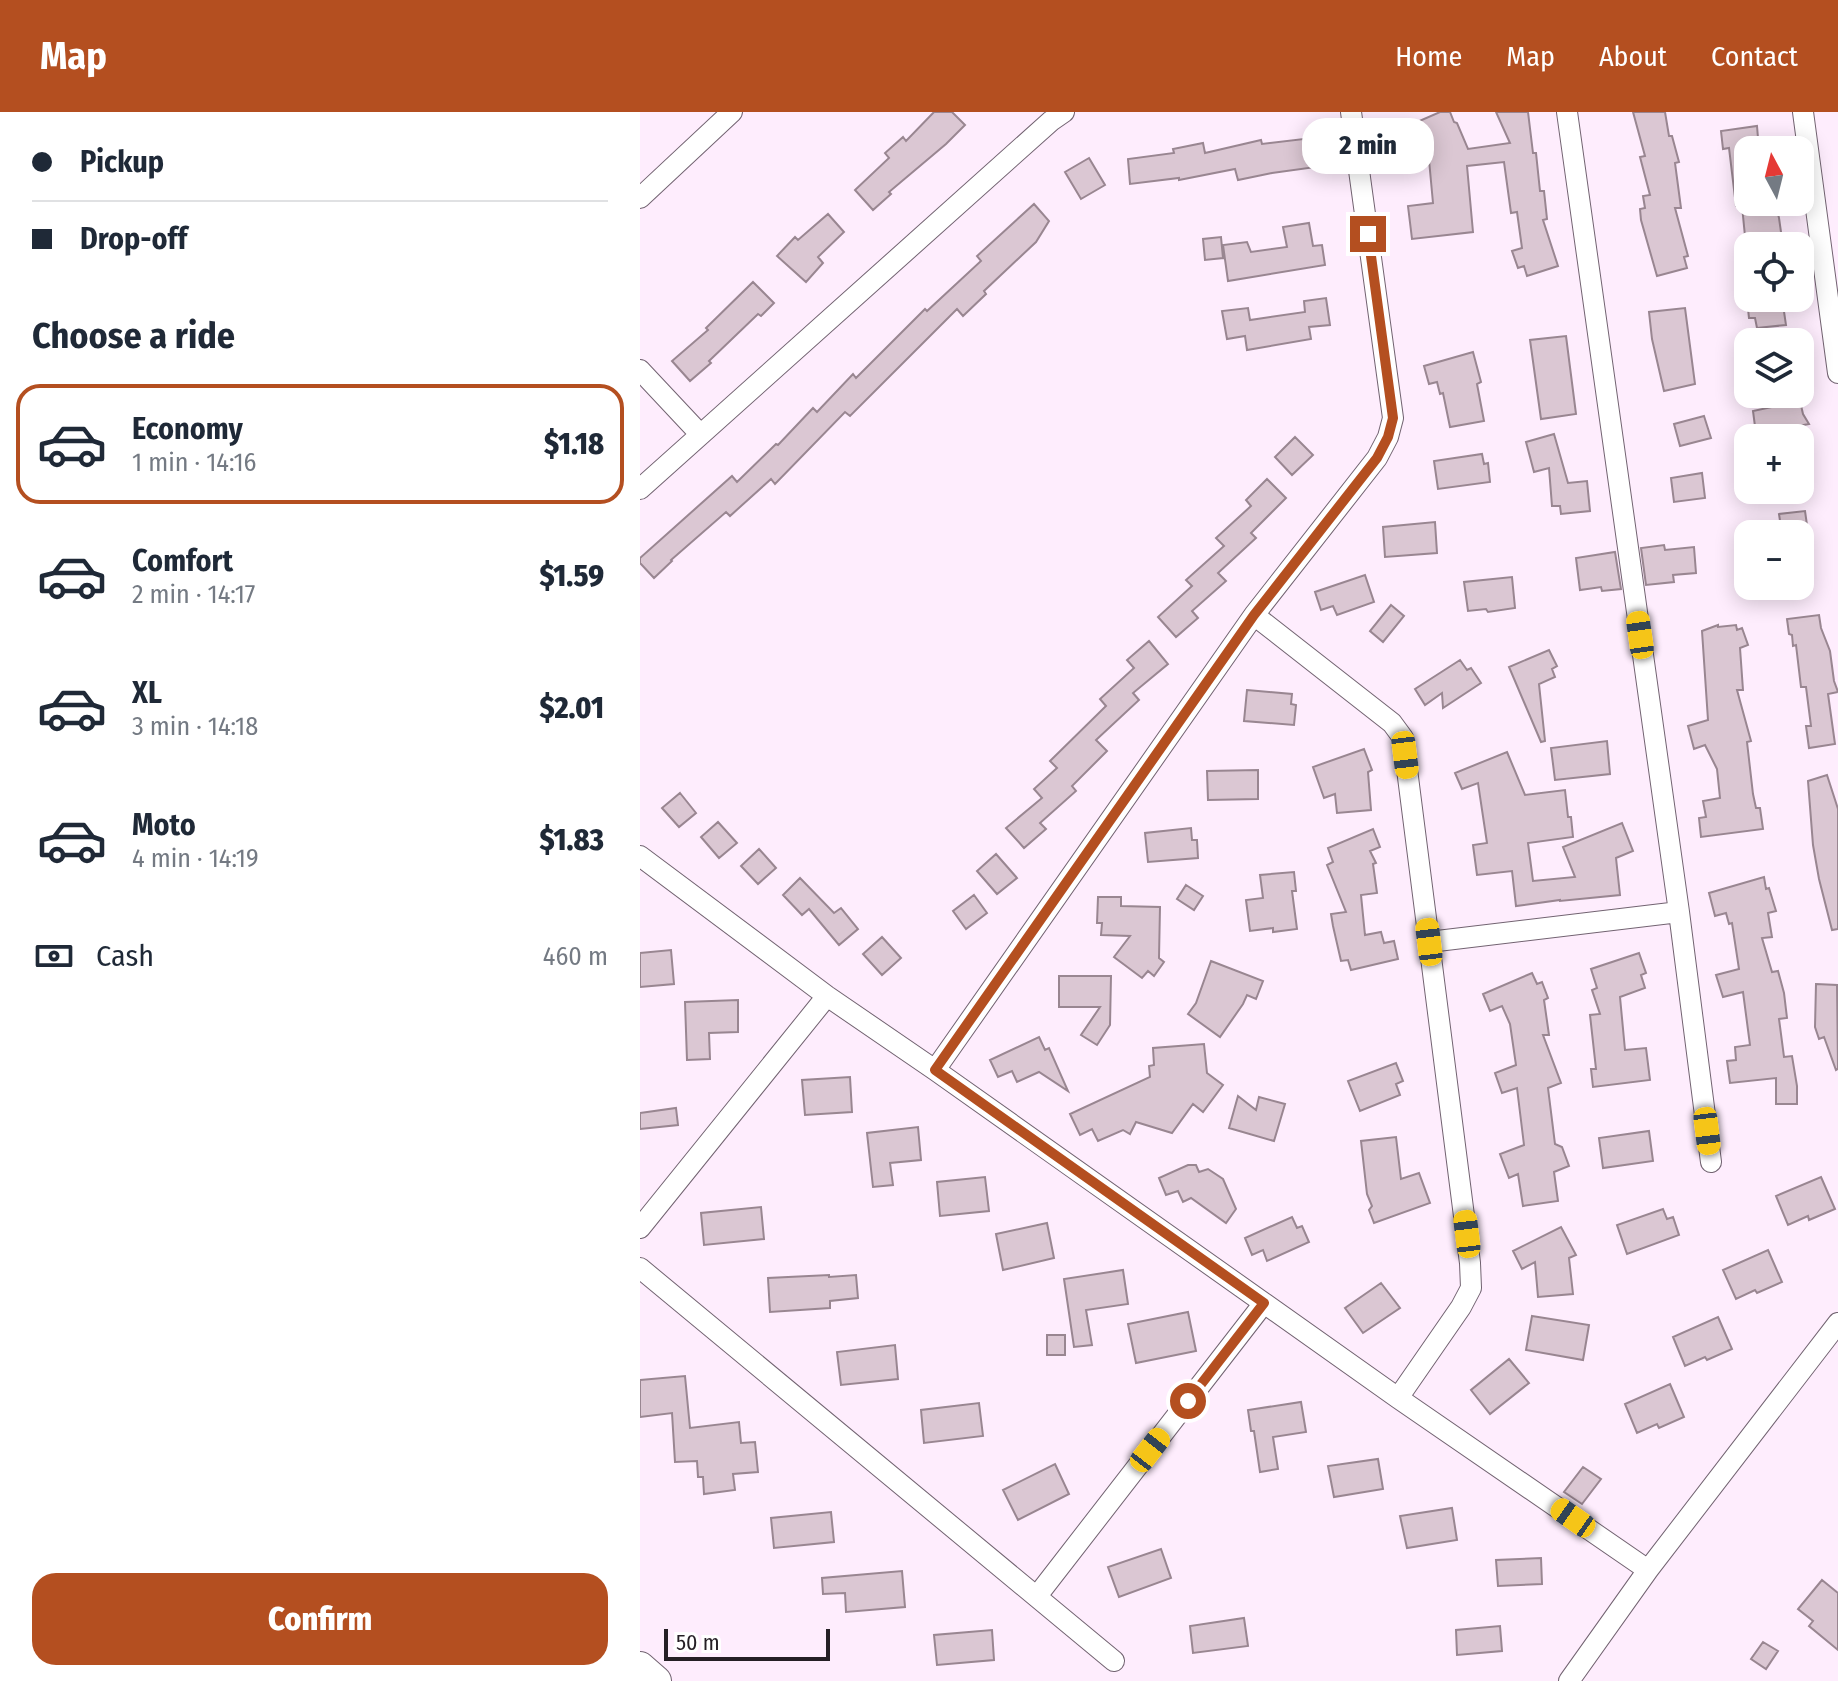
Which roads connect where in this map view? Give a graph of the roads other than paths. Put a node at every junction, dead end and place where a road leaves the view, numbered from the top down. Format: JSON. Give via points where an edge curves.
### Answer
{"nodes":[{"id":1,"x":732,"y":112,"type":"edge"},
{"id":2,"x":1064,"y":112,"type":"edge"},
{"id":3,"x":1351,"y":112,"type":"edge"},
{"id":4,"x":1567,"y":112,"type":"edge"},
{"id":5,"x":1803,"y":112,"type":"edge"},
{"id":6,"x":640,"y":198,"type":"edge"},
{"id":7,"x":640,"y":370,"type":"edge"},
{"id":8,"x":1838,"y":373,"type":"edge"},
{"id":9,"x":700,"y":434,"type":"junction"},
{"id":10,"x":640,"y":489,"type":"edge"},
{"id":11,"x":1254,"y":615,"type":"junction"},
{"id":12,"x":640,"y":856,"type":"edge"},
{"id":13,"x":1679,"y":912,"type":"junction"},
{"id":14,"x":1429,"y":942,"type":"junction"},
{"id":15,"x":827,"y":996,"type":"junction"},
{"id":16,"x":935,"y":1070,"type":"junction"},
{"id":17,"x":1711,"y":1162,"type":"dead end"},
{"id":18,"x":640,"y":1228,"type":"edge"},
{"id":19,"x":640,"y":1268,"type":"edge"},
{"id":20,"x":1264,"y":1303,"type":"junction"},
{"id":21,"x":1837,"y":1326,"type":"edge"},
{"id":22,"x":1398,"y":1398,"type":"junction"},
{"id":23,"x":1648,"y":1570,"type":"junction"},
{"id":24,"x":1037,"y":1596,"type":"junction"},
{"id":25,"x":1114,"y":1661,"type":"dead end"},
{"id":26,"x":640,"y":1667,"type":"edge"},
{"id":27,"x":656,"y":1681,"type":"edge"},
{"id":28,"x":1569,"y":1681,"type":"edge"}],
"edges":[{"from":1,"to":6,"type":"street"},
{"from":2,"to":9,"type":"street"},
{"from":3,"to":11,"type":"street","via":[[1393,418],[1377,458]]},
{"from":4,"to":13,"type":"street"},
{"from":5,"to":8,"type":"street"},
{"from":7,"to":9,"type":"street"},
{"from":9,"to":10,"type":"street"},
{"from":11,"to":14,"type":"street","via":[[1392,723],[1403,738]]},
{"from":11,"to":16,"type":"street"},
{"from":12,"to":15,"type":"street"},
{"from":13,"to":14,"type":"street"},
{"from":13,"to":17,"type":"street"},
{"from":14,"to":22,"type":"street","via":[[1471,1288]]},
{"from":15,"to":16,"type":"street"},
{"from":15,"to":18,"type":"street"},
{"from":16,"to":20,"type":"street"},
{"from":19,"to":24,"type":"street"},
{"from":20,"to":22,"type":"street"},
{"from":20,"to":24,"type":"street"},
{"from":21,"to":23,"type":"street"},
{"from":22,"to":23,"type":"street"},
{"from":23,"to":28,"type":"street"},
{"from":24,"to":25,"type":"street"},
{"from":26,"to":27,"type":"main road"}]}
